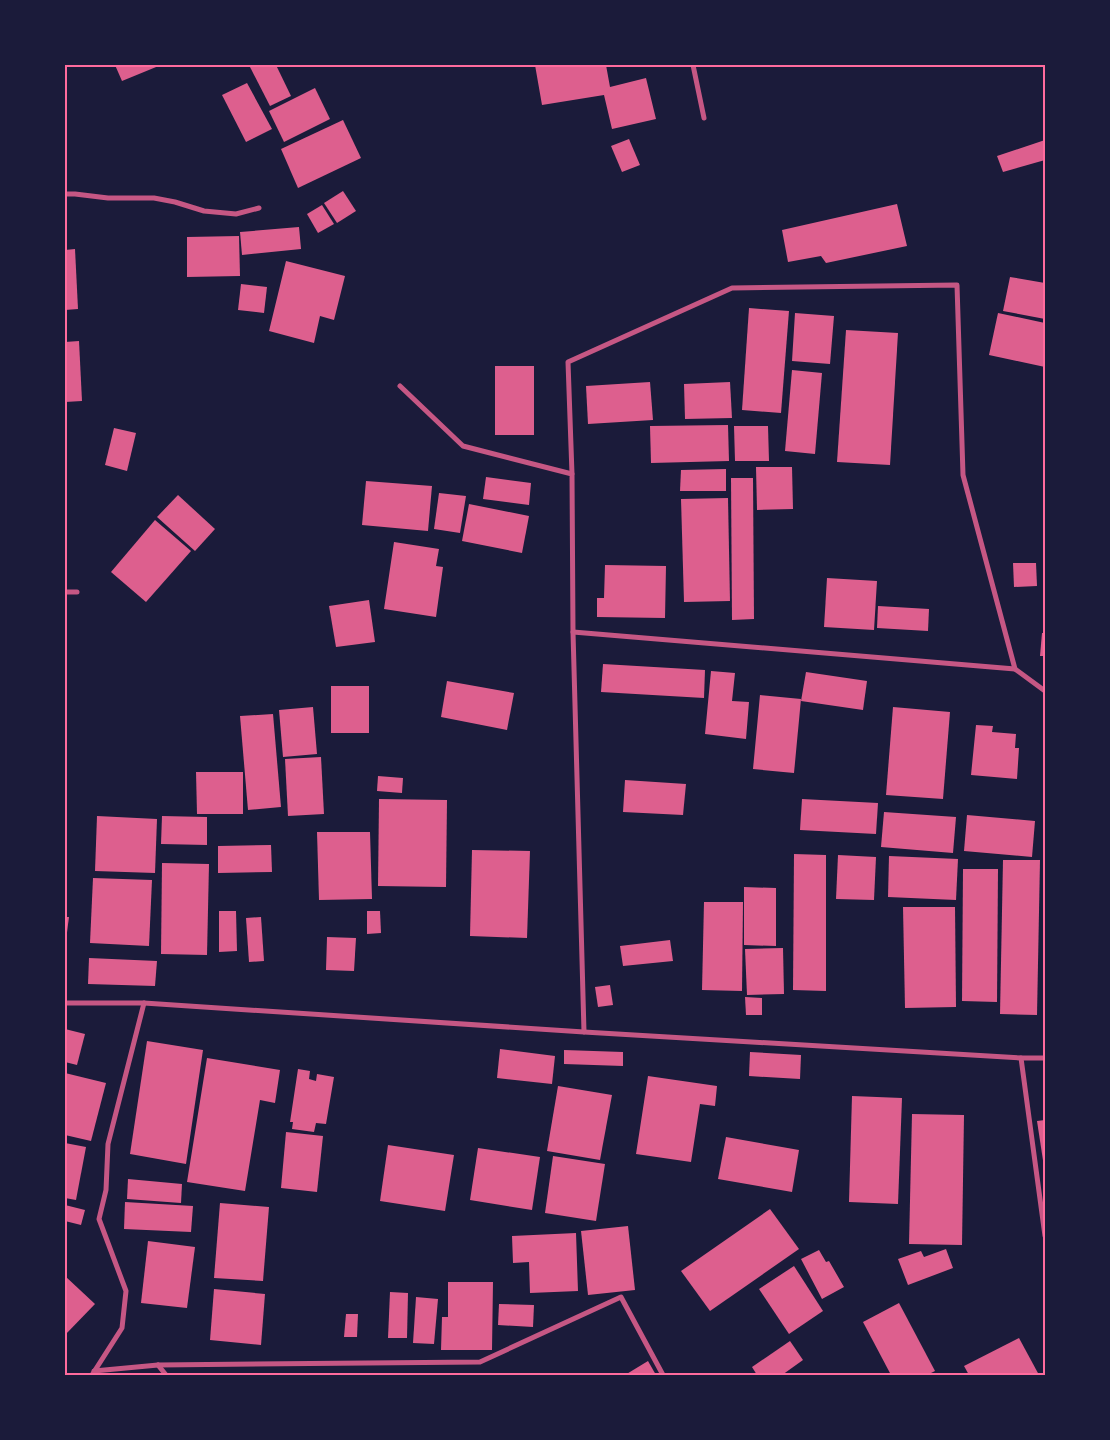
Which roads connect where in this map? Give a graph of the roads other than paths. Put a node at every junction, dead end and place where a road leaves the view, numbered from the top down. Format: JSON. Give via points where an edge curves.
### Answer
{"nodes":[{"id":1,"x":693,"y":65,"type":"edge"},
{"id":2,"x":704,"y":118,"type":"dead end"},
{"id":3,"x":65,"y":194,"type":"edge"},
{"id":4,"x":259,"y":208,"type":"dead end"},
{"id":5,"x":400,"y":386,"type":"dead end"},
{"id":6,"x":572,"y":474,"type":"junction"},
{"id":7,"x":65,"y":592,"type":"edge"},
{"id":8,"x":77,"y":592,"type":"dead end"},
{"id":9,"x":573,"y":632,"type":"junction"},
{"id":10,"x":1015,"y":669,"type":"junction"},
{"id":11,"x":1045,"y":691,"type":"edge"},
{"id":12,"x":65,"y":1003,"type":"edge"},
{"id":13,"x":144,"y":1003,"type":"junction"},
{"id":14,"x":584,"y":1032,"type":"junction"},
{"id":15,"x":1021,"y":1058,"type":"junction"},
{"id":16,"x":1045,"y":1058,"type":"edge"},
{"id":17,"x":1045,"y":1236,"type":"edge"},
{"id":18,"x":158,"y":1365,"type":"junction"},
{"id":19,"x":93,"y":1373,"type":"edge"},
{"id":20,"x":166,"y":1375,"type":"edge"},
{"id":21,"x":663,"y":1375,"type":"edge"}],
"edges":[{"from":1,"to":2,"type":"street"},
{"from":3,"to":4,"type":"street","via":[[154,198],[204,211],[236,214]]},
{"from":5,"to":6,"type":"street","via":[[463,446]]},
{"from":6,"to":9,"type":"street"},
{"from":6,"to":10,"type":"street","via":[[568,362],[732,288],[957,285],[963,475]]},
{"from":7,"to":8,"type":"street"},
{"from":9,"to":10,"type":"street"},
{"from":9,"to":14,"type":"street"},
{"from":10,"to":11,"type":"street"},
{"from":12,"to":13,"type":"street"},
{"from":13,"to":14,"type":"street"},
{"from":13,"to":19,"type":"street","via":[[108,1144],[106,1190],[99,1219],[126,1291],[122,1328]]},
{"from":14,"to":15,"type":"street"},
{"from":15,"to":16,"type":"street"},
{"from":15,"to":17,"type":"street"},
{"from":18,"to":19,"type":"street"},
{"from":18,"to":20,"type":"street"},
{"from":18,"to":21,"type":"street","via":[[480,1362],[621,1297]]}]}
